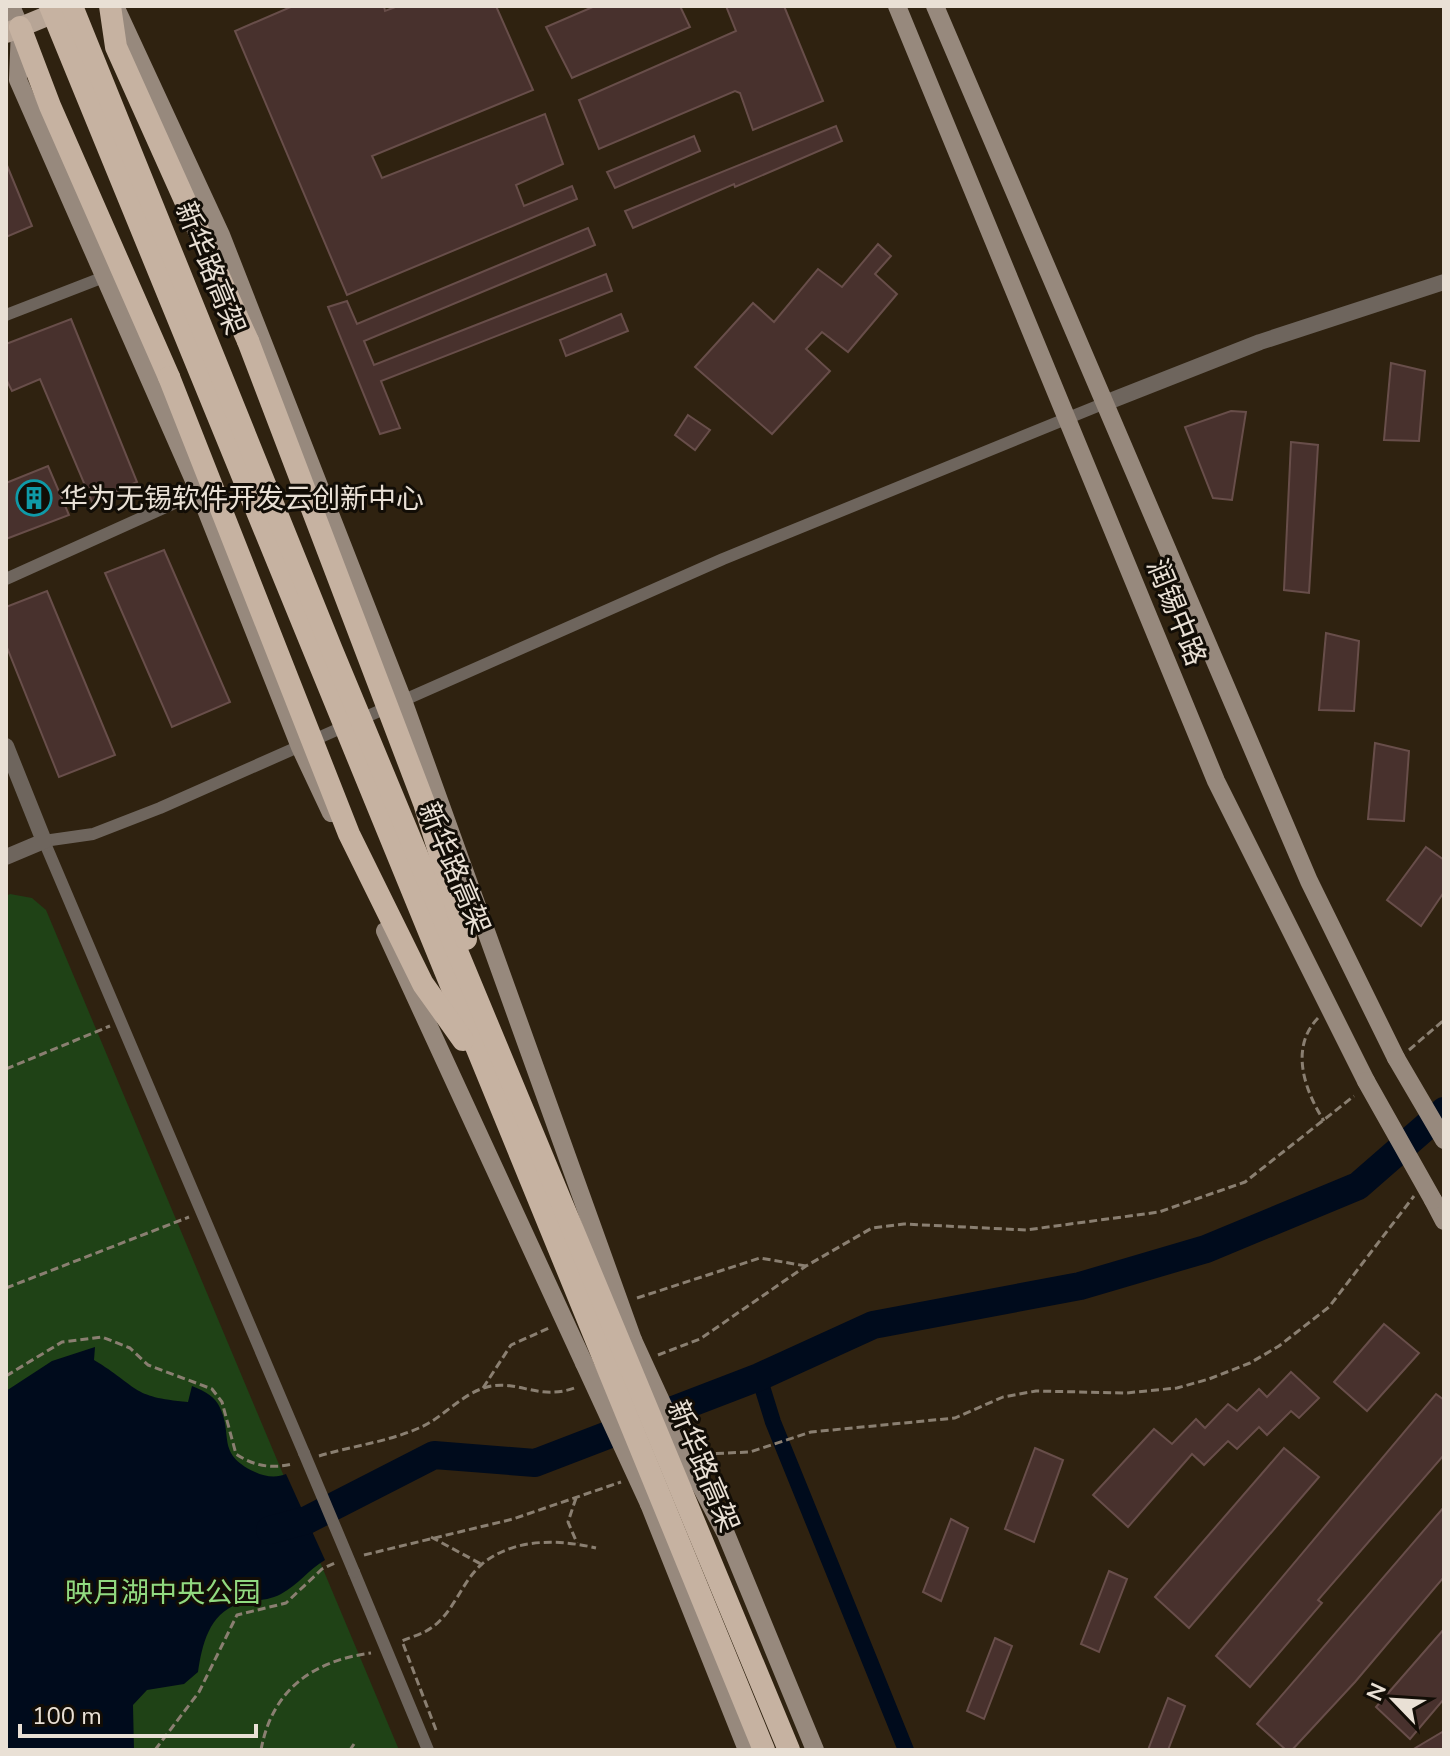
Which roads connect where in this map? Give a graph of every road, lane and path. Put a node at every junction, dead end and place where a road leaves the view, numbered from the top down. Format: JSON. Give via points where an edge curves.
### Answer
{"nodes":[{"id":1,"x":11,"y":6,"type":"edge"},
{"id":2,"x":50,"y":6,"type":"edge"},
{"id":3,"x":72,"y":6,"type":"edge"},
{"id":4,"x":113,"y":6,"type":"edge"},
{"id":5,"x":897,"y":6,"type":"edge"},
{"id":6,"x":935,"y":6,"type":"edge"},
{"id":7,"x":13,"y":30,"type":"edge"},
{"id":8,"x":104,"y":277,"type":"junction"},
{"id":9,"x":1444,"y":282,"type":"edge"},
{"id":10,"x":6,"y":315,"type":"edge"},
{"id":11,"x":1105,"y":403,"type":"junction"},
{"id":12,"x":1067,"y":419,"type":"junction"},
{"id":13,"x":199,"y":492,"type":"junction"},
{"id":14,"x":6,"y":579,"type":"edge"},
{"id":15,"x":404,"y":703,"type":"junction"},
{"id":16,"x":6,"y":746,"type":"edge"},
{"id":17,"x":300,"y":747,"type":"junction"},
{"id":18,"x":44,"y":841,"type":"junction"},
{"id":19,"x":6,"y":857,"type":"edge"},
{"id":20,"x":1329,"y":1007,"type":"junction"},
{"id":21,"x":1444,"y":1020,"type":"edge"},
{"id":22,"x":121,"y":1022,"type":"junction"},
{"id":23,"x":1402,"y":1054,"type":"junction"},
{"id":24,"x":6,"y":1069,"type":"edge"},
{"id":25,"x":496,"y":1072,"type":"junction"},
{"id":26,"x":1363,"y":1086,"type":"junction"},
{"id":27,"x":1324,"y":1121,"type":"junction"},
{"id":28,"x":1444,"y":1140,"type":"edge"},
{"id":29,"x":1428,"y":1194,"type":"junction"},
{"id":30,"x":202,"y":1212,"type":"junction"},
{"id":31,"x":1444,"y":1221,"type":"edge"},
{"id":32,"x":806,"y":1266,"type":"junction"},
{"id":33,"x":6,"y":1288,"type":"edge"},
{"id":34,"x":620,"y":1304,"type":"junction"},
{"id":35,"x":566,"y":1321,"type":"junction"},
{"id":36,"x":645,"y":1360,"type":"dead end"},
{"id":37,"x":6,"y":1376,"type":"edge"},
{"id":38,"x":578,"y":1387,"type":"dead end"},
{"id":39,"x":483,"y":1388,"type":"junction"},
{"id":40,"x":303,"y":1459,"type":"junction"},
{"id":41,"x":694,"y":1466,"type":"junction"},
{"id":42,"x":634,"y":1478,"type":"dead end"},
{"id":43,"x":576,"y":1498,"type":"junction"},
{"id":44,"x":431,"y":1537,"type":"junction"},
{"id":45,"x":577,"y":1543,"type":"junction"},
{"id":46,"x":596,"y":1548,"type":"dead end"},
{"id":47,"x":482,"y":1565,"type":"junction"},
{"id":48,"x":387,"y":1651,"type":"junction"},
{"id":49,"x":354,"y":1744,"type":"dead end"},
{"id":50,"x":425,"y":1744,"type":"edge"},
{"id":51,"x":155,"y":1750,"type":"edge"},
{"id":52,"x":261,"y":1750,"type":"edge"},
{"id":53,"x":350,"y":1750,"type":"edge"},
{"id":54,"x":747,"y":1750,"type":"edge"},
{"id":55,"x":764,"y":1750,"type":"edge"},
{"id":56,"x":789,"y":1750,"type":"edge"},
{"id":57,"x":815,"y":1750,"type":"edge"}],
"edges":[{"from":1,"to":7,"type":"main road"},
{"from":2,"to":25,"type":"highway","name":"新华路高架","bridge":true},
{"from":3,"to":7,"type":"main road"},
{"from":3,"to":25,"type":"highway","name":"新华路高架","bridge":true},
{"from":4,"to":15,"type":"main road","via":[[221,235]]},
{"from":4,"to":25,"type":"highway","bridge":true,"via":[[116,47],[248,341],[424,803]]},
{"from":5,"to":12,"type":"main road","name":"润锡中路"},
{"from":6,"to":11,"type":"main road","name":"润锡中路"},
{"from":7,"to":8,"type":"main road","via":[[18,80]]},
{"from":7,"to":25,"type":"highway","bridge":true,"via":[[169,377],[349,834],[423,984]]},
{"from":8,"to":10,"type":"street"},
{"from":8,"to":13,"type":"main road"},
{"from":9,"to":11,"type":"street","via":[[1260,342]]},
{"from":11,"to":12,"type":"street"},
{"from":11,"to":23,"type":"main road","name":"润锡中路","via":[[1309,881]]},
{"from":12,"to":15,"type":"street","via":[[723,559]]},
{"from":12,"to":20,"type":"main road","name":"润锡中路","via":[[1216,781]]},
{"from":13,"to":14,"type":"street"},
{"from":13,"to":17,"type":"main road"},
{"from":15,"to":17,"type":"street"},
{"from":15,"to":34,"type":"main road"},
{"from":16,"to":18,"type":"street"},
{"from":17,"to":18,"type":"street","via":[[93,834]]},
{"from":17,"to":35,"type":"main road"},
{"from":18,"to":19,"type":"street"},
{"from":18,"to":22,"type":"street"},
{"from":20,"to":26,"type":"main road","name":"润锡中路"},
{"from":20,"to":27,"type":"path","via":[[1308,1029],[1301,1064],[1308,1095]]},
{"from":21,"to":23,"type":"path"},
{"from":22,"to":24,"type":"path"},
{"from":22,"to":30,"type":"street"},
{"from":23,"to":28,"type":"main road","name":"润锡中路","bridge":true},
{"from":25,"to":55,"type":"highway","name":"新华路高架","bridge":true},
{"from":25,"to":56,"type":"highway","name":"新华路高架","bridge":true},
{"from":26,"to":27,"type":"path"},
{"from":26,"to":29,"type":"main road","name":"润锡中路","bridge":true},
{"from":27,"to":32,"type":"path","via":[[1245,1182],[1159,1212],[1026,1230],[904,1224],[872,1228]]},
{"from":29,"to":31,"type":"main road","name":"润锡中路"},
{"from":29,"to":41,"type":"path","via":[[1413,1197],[1329,1307],[1250,1363],[1177,1388],[1036,1391],[1003,1397],[955,1418],[811,1432],[758,1449],[707,1453]]},
{"from":30,"to":33,"type":"path"},
{"from":30,"to":40,"type":"street"},
{"from":32,"to":34,"type":"path","via":[[760,1258]]},
{"from":32,"to":36,"type":"path","via":[[700,1339]]},
{"from":34,"to":41,"type":"main road","bridge":true},
{"from":35,"to":39,"type":"path","via":[[511,1345]]},
{"from":35,"to":54,"type":"main road","bridge":true,"via":[[649,1504]]},
{"from":37,"to":40,"type":"path","via":[[62,1342],[102,1337],[130,1348],[148,1365],[212,1389],[222,1402],[236,1454],[251,1464],[275,1467]]},
{"from":38,"to":39,"type":"path","via":[[539,1394],[499,1385]]},
{"from":39,"to":40,"type":"path","via":[[423,1427]]},
{"from":40,"to":48,"type":"street","bridge":true},
{"from":41,"to":57,"type":"main road"},
{"from":42,"to":43,"type":"path"},
{"from":43,"to":44,"type":"path"},
{"from":43,"to":45,"type":"path","via":[[568,1522]]},
{"from":44,"to":47,"type":"path"},
{"from":44,"to":51,"type":"path","via":[[337,1562],[286,1603],[237,1615],[199,1692]]},
{"from":45,"to":46,"type":"path"},
{"from":45,"to":47,"type":"path","via":[[525,1544]]},
{"from":47,"to":50,"type":"path","via":[[433,1628],[402,1641],[437,1729]]},
{"from":48,"to":50,"type":"street"},
{"from":48,"to":52,"type":"path","via":[[351,1656],[309,1673],[280,1698]]},
{"from":49,"to":53,"type":"path"}]}
